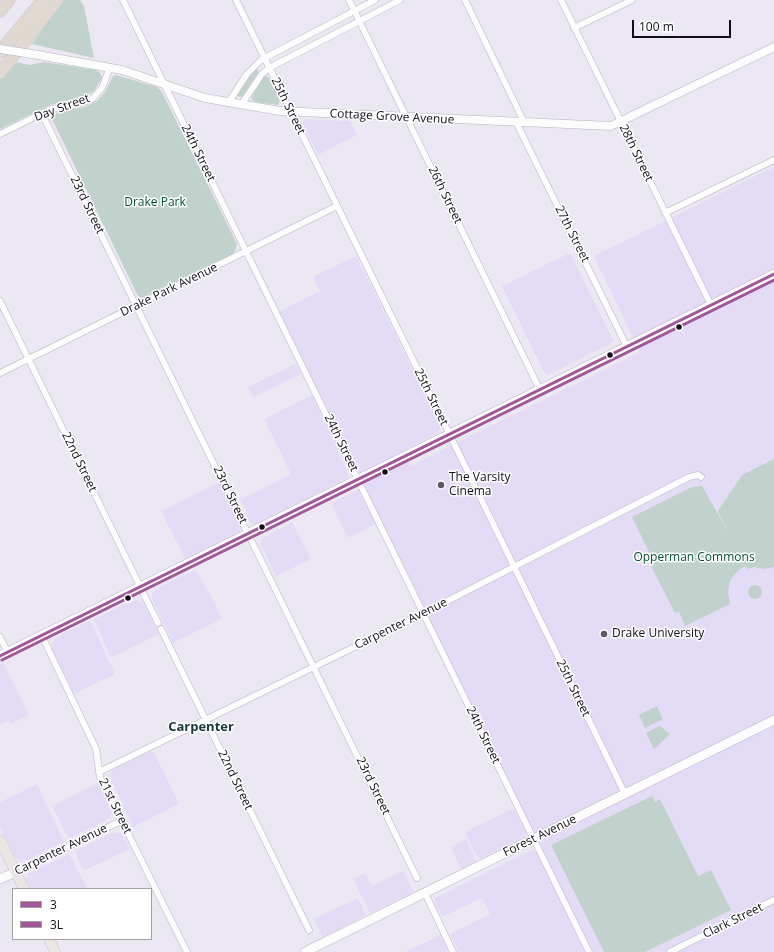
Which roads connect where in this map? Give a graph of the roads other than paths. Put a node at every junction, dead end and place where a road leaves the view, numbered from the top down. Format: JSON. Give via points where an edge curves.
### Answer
{"nodes":[{"id":1,"x":9,"y":0,"type":"edge"},
{"id":2,"x":43,"y":0,"type":"edge"},
{"id":3,"x":57,"y":0,"type":"edge"},
{"id":4,"x":123,"y":0,"type":"edge"},
{"id":5,"x":236,"y":0,"type":"edge"},
{"id":6,"x":349,"y":0,"type":"edge"},
{"id":7,"x":375,"y":0,"type":"edge"},
{"id":8,"x":400,"y":0,"type":"edge"},
{"id":9,"x":465,"y":0,"type":"edge"},
{"id":10,"x":561,"y":0,"type":"edge"},
{"id":11,"x":632,"y":0,"type":"edge"},
{"id":12,"x":0,"y":11,"type":"edge"},
{"id":13,"x":354,"y":11,"type":"junction"},
{"id":14,"x":359,"y":21,"type":"junction"},
{"id":15,"x":574,"y":28,"type":"junction"},
{"id":16,"x":774,"y":46,"type":"edge"},
{"id":17,"x":0,"y":50,"type":"edge"},
{"id":18,"x":264,"y":58,"type":"junction"},
{"id":19,"x":110,"y":67,"type":"junction"},
{"id":20,"x":269,"y":68,"type":"junction"},
{"id":21,"x":0,"y":73,"type":"edge"},
{"id":22,"x":164,"y":84,"type":"junction"},
{"id":23,"x":228,"y":103,"type":"junction"},
{"id":24,"x":241,"y":105,"type":"junction"},
{"id":25,"x":291,"y":112,"type":"junction"},
{"id":26,"x":42,"y":114,"type":"junction"},
{"id":27,"x":407,"y":117,"type":"junction"},
{"id":28,"x":516,"y":122,"type":"junction"},
{"id":29,"x":524,"y":122,"type":"junction"},
{"id":30,"x":620,"y":122,"type":"junction"},
{"id":31,"x":0,"y":134,"type":"edge"},
{"id":32,"x":774,"y":160,"type":"edge"},
{"id":33,"x":337,"y":206,"type":"junction"},
{"id":34,"x":665,"y":214,"type":"junction"},
{"id":35,"x":246,"y":251,"type":"junction"},
{"id":36,"x":774,"y":274,"type":"edge"},
{"id":37,"x":0,"y":301,"type":"edge"},
{"id":38,"x":137,"y":305,"type":"junction"},
{"id":39,"x":711,"y":305,"type":"junction"},
{"id":40,"x":627,"y":347,"type":"junction"},
{"id":41,"x":28,"y":359,"type":"junction"},
{"id":42,"x":0,"y":373,"type":"edge"},
{"id":43,"x":540,"y":390,"type":"junction"},
{"id":44,"x":450,"y":434,"type":"junction"},
{"id":45,"x":701,"y":477,"type":"dead end"},
{"id":46,"x":359,"y":480,"type":"junction"},
{"id":47,"x":249,"y":534,"type":"junction"},
{"id":48,"x":514,"y":567,"type":"junction"},
{"id":49,"x":141,"y":588,"type":"junction"},
{"id":50,"x":424,"y":613,"type":"junction"},
{"id":51,"x":42,"y":636,"type":"junction"},
{"id":52,"x":0,"y":637,"type":"edge"},
{"id":53,"x":4,"y":654,"type":"edge"},
{"id":54,"x":314,"y":666,"type":"junction"},
{"id":55,"x":206,"y":720,"type":"junction"},
{"id":56,"x":774,"y":720,"type":"edge"},
{"id":57,"x":99,"y":772,"type":"junction"},
{"id":58,"x":625,"y":794,"type":"junction"},
{"id":59,"x":122,"y":820,"type":"junction"},
{"id":60,"x":534,"y":839,"type":"junction"},
{"id":61,"x":0,"y":840,"type":"edge"},
{"id":62,"x":16,"y":872,"type":"junction"},
{"id":63,"x":417,"y":878,"type":"dead end"},
{"id":64,"x":0,"y":879,"type":"edge"},
{"id":65,"x":24,"y":888,"type":"edge"},
{"id":66,"x":425,"y":893,"type":"junction"},
{"id":67,"x":774,"y":900,"type":"edge"},
{"id":68,"x":309,"y":930,"type":"dead end"},
{"id":69,"x":49,"y":940,"type":"edge"},
{"id":70,"x":316,"y":950,"type":"edge"},
{"id":71,"x":55,"y":952,"type":"edge"},
{"id":72,"x":187,"y":952,"type":"edge"},
{"id":73,"x":305,"y":952,"type":"edge"},
{"id":74,"x":453,"y":952,"type":"edge"},
{"id":75,"x":589,"y":952,"type":"edge"},
{"id":76,"x":670,"y":952,"type":"edge"}],
"edges":[{"from":1,"to":12,"type":"highway"},
{"from":2,"to":17,"type":"highway"},
{"from":3,"to":21,"type":"highway"},
{"from":4,"to":22,"type":"street","name":"24th Street"},
{"from":5,"to":18,"type":"street","name":"25th Street"},
{"from":6,"to":13,"type":"street","name":"26th Street"},
{"from":7,"to":13,"type":"street"},
{"from":8,"to":14,"type":"street"},
{"from":9,"to":29,"type":"street"},
{"from":10,"to":15,"type":"street","name":"28th Street"},
{"from":11,"to":15,"type":"street"},
{"from":13,"to":14,"type":"street","name":"26th Street"},
{"from":13,"to":18,"type":"street"},
{"from":14,"to":20,"type":"street"},
{"from":14,"to":27,"type":"street","name":"26th Street"},
{"from":15,"to":30,"type":"street","name":"28th Street"},
{"from":16,"to":30,"type":"street","name":"Cottage Grove Avenue"},
{"from":17,"to":19,"type":"street","name":"Cottage Grove Avenue","bridge":true},
{"from":18,"to":20,"type":"street","name":"25th Street"},
{"from":18,"to":23,"type":"street","via":[[253,66]]},
{"from":19,"to":22,"type":"street","name":"Cottage Grove Avenue"},
{"from":19,"to":26,"type":"street","name":"Day Street","via":[[102,88],[92,99]]},
{"from":20,"to":24,"type":"street"},
{"from":20,"to":25,"type":"street","name":"25th Street"},
{"from":22,"to":23,"type":"street","name":"Cottage Grove Avenue"},
{"from":22,"to":35,"type":"street","name":"24th Street"},
{"from":23,"to":24,"type":"street","name":"Cottage Grove Avenue"},
{"from":24,"to":25,"type":"street","name":"Cottage Grove Avenue"},
{"from":25,"to":27,"type":"street","name":"Cottage Grove Avenue"},
{"from":25,"to":33,"type":"street","name":"25th Street"},
{"from":26,"to":31,"type":"street","name":"Day Street"},
{"from":26,"to":38,"type":"street","name":"23rd Street"},
{"from":27,"to":28,"type":"street","name":"Cottage Grove Avenue"},
{"from":27,"to":43,"type":"street","name":"26th Street"},
{"from":28,"to":29,"type":"street","name":"Cottage Grove Avenue"},
{"from":28,"to":40,"type":"street","name":"27th Street"},
{"from":29,"to":30,"type":"street","name":"Cottage Grove Avenue","via":[[611,126]]},
{"from":30,"to":34,"type":"street","name":"28th Street"},
{"from":32,"to":34,"type":"street"},
{"from":33,"to":35,"type":"street","name":"Drake Park Avenue"},
{"from":33,"to":44,"type":"street","name":"25th Street"},
{"from":34,"to":39,"type":"street","name":"28th Street"},
{"from":35,"to":38,"type":"street","name":"Drake Park Avenue"},
{"from":35,"to":46,"type":"street","name":"24th Street"},
{"from":36,"to":39,"type":"main road"},
{"from":37,"to":41,"type":"street","name":"22nd Street"},
{"from":38,"to":41,"type":"street","name":"Drake Park Avenue"},
{"from":38,"to":47,"type":"street","name":"23rd Street"},
{"from":39,"to":40,"type":"main road"},
{"from":40,"to":43,"type":"main road"},
{"from":41,"to":42,"type":"street","name":"Drake Park Avenue"},
{"from":41,"to":49,"type":"street","name":"22nd Street"},
{"from":43,"to":44,"type":"main road"},
{"from":44,"to":46,"type":"main road"},
{"from":44,"to":48,"type":"street","name":"25th Street"},
{"from":45,"to":48,"type":"street","name":"Carpenter Avenue","via":[[698,475],[689,478]]},
{"from":46,"to":47,"type":"main road"},
{"from":46,"to":50,"type":"street","name":"24th Street"},
{"from":47,"to":49,"type":"main road"},
{"from":47,"to":54,"type":"street","name":"23rd Street"},
{"from":48,"to":50,"type":"street","name":"Carpenter Avenue"},
{"from":48,"to":58,"type":"street","name":"25th Street"},
{"from":49,"to":51,"type":"main road"},
{"from":49,"to":55,"type":"street","name":"22nd Street"},
{"from":50,"to":54,"type":"street","name":"Carpenter Avenue"},
{"from":50,"to":60,"type":"street","name":"24th Street"},
{"from":51,"to":53,"type":"main road"},
{"from":51,"to":57,"type":"street","name":"21st Street","via":[[96,749]]},
{"from":52,"to":53,"type":"street"},
{"from":54,"to":55,"type":"street","name":"Carpenter Avenue"},
{"from":54,"to":63,"type":"street","name":"23rd Street"},
{"from":55,"to":57,"type":"street","name":"Carpenter Avenue"},
{"from":55,"to":68,"type":"street","name":"22nd Street"},
{"from":56,"to":58,"type":"main road","name":"Forest Avenue"},
{"from":57,"to":59,"type":"street","name":"21st Street"},
{"from":58,"to":60,"type":"main road","name":"Forest Avenue"},
{"from":59,"to":62,"type":"street","name":"Carpenter Avenue"},
{"from":59,"to":72,"type":"street","name":"21st Street"},
{"from":60,"to":66,"type":"main road","name":"Forest Avenue"},
{"from":60,"to":75,"type":"street","name":"24th Street"},
{"from":61,"to":62,"type":"main road"},
{"from":62,"to":64,"type":"main road","name":"Carpenter Avenue"},
{"from":62,"to":65,"type":"main road"},
{"from":66,"to":70,"type":"main road","name":"Forest Avenue"},
{"from":66,"to":74,"type":"street"},
{"from":67,"to":76,"type":"street","name":"Clark Street"},
{"from":69,"to":71,"type":"main road"},
{"from":70,"to":73,"type":"main road","name":"Forest Avenue"}]}
